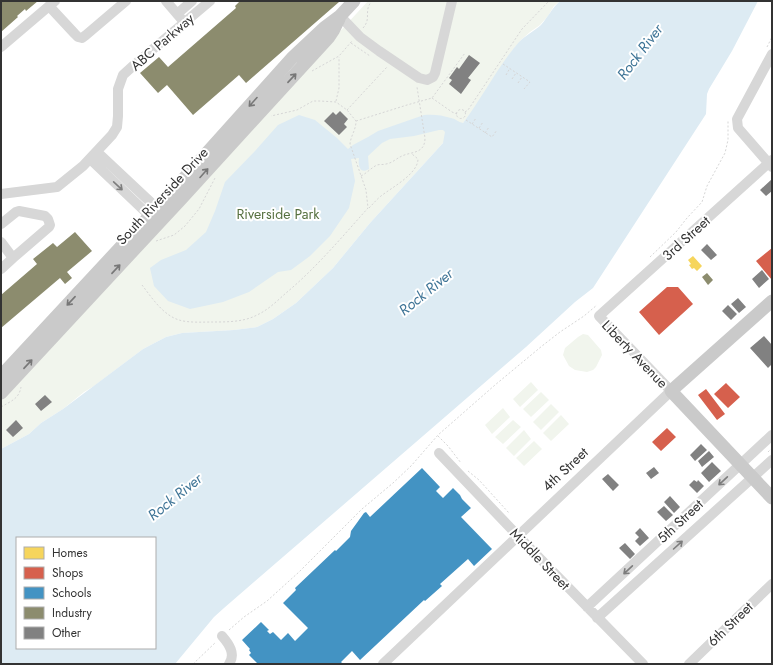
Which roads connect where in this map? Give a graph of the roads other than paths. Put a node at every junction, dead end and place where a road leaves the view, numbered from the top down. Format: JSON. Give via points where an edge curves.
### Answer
{"nodes":[{"id":1,"x":126,"y":1,"type":"edge"},
{"id":2,"x":166,"y":1,"type":"edge"},
{"id":3,"x":192,"y":1,"type":"edge"},
{"id":4,"x":210,"y":1,"type":"edge"},
{"id":5,"x":354,"y":1,"type":"edge"},
{"id":6,"x":452,"y":1,"type":"edge"},
{"id":7,"x":52,"y":3,"type":"edge"},
{"id":8,"x":177,"y":14,"type":"junction"},
{"id":9,"x":340,"y":16,"type":"junction"},
{"id":10,"x":184,"y":22,"type":"junction"},
{"id":11,"x":1,"y":47,"type":"edge"},
{"id":12,"x":768,"y":52,"type":"edge"},
{"id":13,"x":97,"y":152,"type":"junction"},
{"id":14,"x":90,"y":159,"type":"junction"},
{"id":15,"x":771,"y":163,"type":"edge"},
{"id":16,"x":1,"y":194,"type":"edge"},
{"id":17,"x":158,"y":216,"type":"junction"},
{"id":18,"x":1,"y":224,"type":"edge"},
{"id":19,"x":1,"y":242,"type":"edge"},
{"id":20,"x":13,"y":258,"type":"junction"},
{"id":21,"x":1,"y":269,"type":"edge"},
{"id":22,"x":772,"y":302,"type":"edge"},
{"id":23,"x":599,"y":316,"type":"joint"},
{"id":24,"x":1,"y":376,"type":"edge"},
{"id":25,"x":671,"y":391,"type":"junction"},
{"id":26,"x":1,"y":393,"type":"edge"},
{"id":27,"x":772,"y":436,"type":"edge"},
{"id":28,"x":439,"y":453,"type":"dead end"},
{"id":29,"x":772,"y":460,"type":"edge"},
{"id":30,"x":741,"y":465,"type":"junction"},
{"id":31,"x":752,"y":477,"type":"junction"},
{"id":32,"x":772,"y":498,"type":"edge"},
{"id":33,"x":518,"y":536,"type":"junction"},
{"id":34,"x":772,"y":584,"type":"edge"},
{"id":35,"x":587,"y":607,"type":"junction"},
{"id":36,"x":597,"y":618,"type":"junction"},
{"id":37,"x":222,"y":636,"type":"road end"},
{"id":38,"x":229,"y":664,"type":"edge"},
{"id":39,"x":383,"y":664,"type":"edge"},
{"id":40,"x":643,"y":664,"type":"edge"},
{"id":41,"x":688,"y":664,"type":"edge"}],
"edges":[{"from":1,"to":7,"type":"street","via":[[82,38],[75,34]]},
{"from":2,"to":8,"type":"street"},
{"from":3,"to":8,"type":"street"},
{"from":4,"to":10,"type":"street","name":"ABC Parkway"},
{"from":5,"to":9,"type":"main road","name":"South Riverside Drive"},
{"from":6,"to":9,"type":"street","via":[[435,74],[426,80],[379,51],[358,35]]},
{"from":7,"to":11,"type":"street"},
{"from":8,"to":10,"type":"street"},
{"from":9,"to":17,"type":"main road","name":"South Riverside Drive","via":[[329,37]]},
{"from":10,"to":13,"type":"street","name":"ABC Parkway","via":[[124,75],[118,89],[117,127]]},
{"from":12,"to":15,"type":"street","via":[[737,119],[738,128]]},
{"from":13,"to":14,"type":"street","name":"ABC Parkway"},
{"from":13,"to":17,"type":"street"},
{"from":14,"to":16,"type":"street","name":"ABC Parkway","via":[[57,187]]},
{"from":14,"to":17,"type":"street","one_way":true},
{"from":15,"to":23,"type":"street","name":"3rd Street"},
{"from":17,"to":24,"type":"main road","name":"South Riverside Drive","one_way":true},
{"from":26,"to":17,"type":"main road","name":"South Riverside Drive","one_way":true},
{"from":18,"to":20,"type":"street","via":[[19,211],[48,218],[49,228]]},
{"from":19,"to":20,"type":"street"},
{"from":20,"to":21,"type":"street"},
{"from":22,"to":25,"type":"main road","name":"4th Street"},
{"from":23,"to":25,"type":"street","name":"Liberty Avenue"},
{"from":25,"to":30,"type":"main road"},
{"from":25,"to":33,"type":"street","name":"4th Street"},
{"from":27,"to":30,"type":"street","name":"5th Street"},
{"from":28,"to":33,"type":"street","name":"Middle Street"},
{"from":29,"to":31,"type":"street","name":"5th Street"},
{"from":30,"to":31,"type":"main road"},
{"from":30,"to":35,"type":"street","name":"5th Street","one_way":true},
{"from":31,"to":32,"type":"main road"},
{"from":36,"to":31,"type":"street","name":"5th Street","one_way":true},
{"from":33,"to":35,"type":"street","name":"Middle Street"},
{"from":33,"to":39,"type":"street","name":"4th Street"},
{"from":34,"to":41,"type":"street","name":"6th Street"},
{"from":35,"to":36,"type":"street","name":"Middle Street"},
{"from":36,"to":40,"type":"street","name":"Middle Street"},
{"from":37,"to":38,"type":"street","via":[[232,652]]}]}
